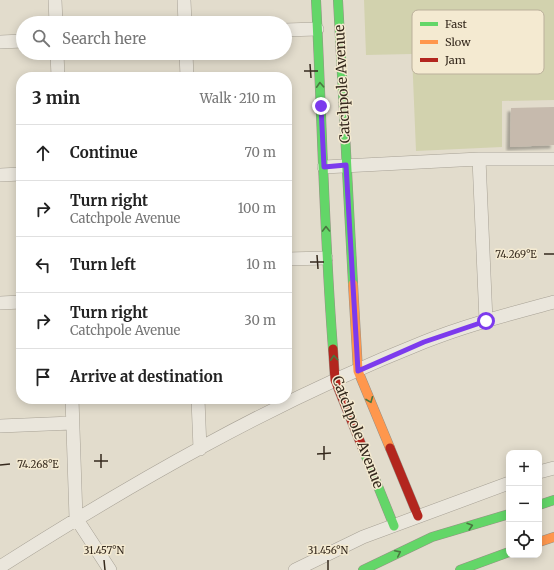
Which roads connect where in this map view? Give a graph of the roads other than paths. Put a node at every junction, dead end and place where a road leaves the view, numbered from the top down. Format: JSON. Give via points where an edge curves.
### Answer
{"nodes":[{"id":1,"x":55,"y":0,"type":"edge"},
{"id":2,"x":184,"y":0,"type":"edge"},
{"id":3,"x":316,"y":0,"type":"edge"},
{"id":4,"x":338,"y":0,"type":"edge"},
{"id":5,"x":56,"y":16,"type":"edge"},
{"id":6,"x":185,"y":16,"type":"edge"},
{"id":7,"x":318,"y":28,"type":"junction"},
{"id":8,"x":292,"y":30,"type":"edge"},
{"id":9,"x":16,"y":41,"type":"edge"},
{"id":10,"x":0,"y":42,"type":"edge"},
{"id":11,"x":57,"y":60,"type":"edge"},
{"id":12,"x":186,"y":60,"type":"edge"},
{"id":13,"x":58,"y":72,"type":"edge"},
{"id":14,"x":187,"y":72,"type":"edge"},
{"id":15,"x":479,"y":159,"type":"junction"},
{"id":16,"x":554,"y":159,"type":"edge"},
{"id":17,"x":346,"y":165,"type":"junction"},
{"id":18,"x":324,"y":167,"type":"junction"},
{"id":19,"x":16,"y":174,"type":"edge"},
{"id":20,"x":0,"y":175,"type":"edge"},
{"id":21,"x":326,"y":258,"type":"junction"},
{"id":22,"x":292,"y":259,"type":"edge"},
{"id":23,"x":16,"y":302,"type":"edge"},
{"id":24,"x":554,"y":302,"type":"edge"},
{"id":25,"x":0,"y":303,"type":"edge"},
{"id":26,"x":486,"y":321,"type":"junction"},
{"id":27,"x":358,"y":371,"type":"junction"},
{"id":28,"x":335,"y":380,"type":"junction"},
{"id":29,"x":292,"y":401,"type":"edge"},
{"id":30,"x":72,"y":404,"type":"edge"},
{"id":31,"x":198,"y":404,"type":"edge"},
{"id":32,"x":285,"y":404,"type":"edge"},
{"id":33,"x":72,"y":422,"type":"junction"},
{"id":34,"x":0,"y":426,"type":"edge"},
{"id":35,"x":200,"y":449,"type":"junction"},
{"id":36,"x":554,"y":468,"type":"edge"},
{"id":37,"x":542,"y":471,"type":"edge"},
{"id":38,"x":506,"y":484,"type":"edge"},
{"id":39,"x":554,"y":500,"type":"edge"},
{"id":40,"x":542,"y":504,"type":"edge"},
{"id":41,"x":506,"y":515,"type":"edge"},
{"id":42,"x":418,"y":516,"type":"junction"},
{"id":43,"x":76,"y":518,"type":"junction"},
{"id":44,"x":394,"y":526,"type":"junction"},
{"id":45,"x":554,"y":537,"type":"edge"},
{"id":46,"x":542,"y":541,"type":"edge"},
{"id":47,"x":506,"y":553,"type":"edge"},
{"id":48,"x":0,"y":567,"type":"edge"},
{"id":49,"x":110,"y":570,"type":"edge"},
{"id":50,"x":296,"y":570,"type":"edge"},
{"id":51,"x":363,"y":570,"type":"edge"},
{"id":52,"x":460,"y":570,"type":"edge"}],
"edges":[{"from":1,"to":5,"type":"street"},
{"from":2,"to":6,"type":"street"},
{"from":3,"to":7,"type":"street","name":"Catchpole Avenue"},
{"from":4,"to":17,"type":"street","name":"Catchpole Avenue"},
{"from":7,"to":8,"type":"street"},
{"from":18,"to":7,"type":"street","name":"Catchpole Avenue","one_way":true},
{"from":9,"to":10,"type":"street"},
{"from":11,"to":13,"type":"street"},
{"from":12,"to":14,"type":"street"},
{"from":15,"to":16,"type":"street"},
{"from":15,"to":17,"type":"street"},
{"from":15,"to":26,"type":"street"},
{"from":17,"to":18,"type":"street"},
{"from":17,"to":27,"type":"street","name":"Catchpole Avenue"},
{"from":21,"to":18,"type":"street","name":"Catchpole Avenue","one_way":true},
{"from":19,"to":20,"type":"street"},
{"from":21,"to":22,"type":"street"},
{"from":28,"to":21,"type":"street","name":"Catchpole Avenue","one_way":true},
{"from":23,"to":25,"type":"street"},
{"from":24,"to":26,"type":"street"},
{"from":26,"to":27,"type":"street","via":[[424,342]]},
{"from":27,"to":28,"type":"street"},
{"from":27,"to":42,"type":"street","name":"Catchpole Avenue","one_way":true},
{"from":28,"to":29,"type":"street"},
{"from":28,"to":44,"type":"street","name":"Catchpole Avenue"},
{"from":30,"to":33,"type":"street"},
{"from":31,"to":35,"type":"street"},
{"from":32,"to":35,"type":"street"},
{"from":33,"to":34,"type":"street"},
{"from":33,"to":43,"type":"street"},
{"from":35,"to":43,"type":"street"},
{"from":36,"to":37,"type":"street"},
{"from":38,"to":42,"type":"street"},
{"from":39,"to":40,"type":"street"},
{"from":51,"to":41,"type":"street","one_way":true,"via":[[432,537]]},
{"from":42,"to":44,"type":"street"},
{"from":43,"to":48,"type":"street"},
{"from":43,"to":49,"type":"street"},
{"from":44,"to":50,"type":"street","via":[[363,537]]},
{"from":45,"to":46,"type":"street"},
{"from":47,"to":52,"type":"street"}]}
